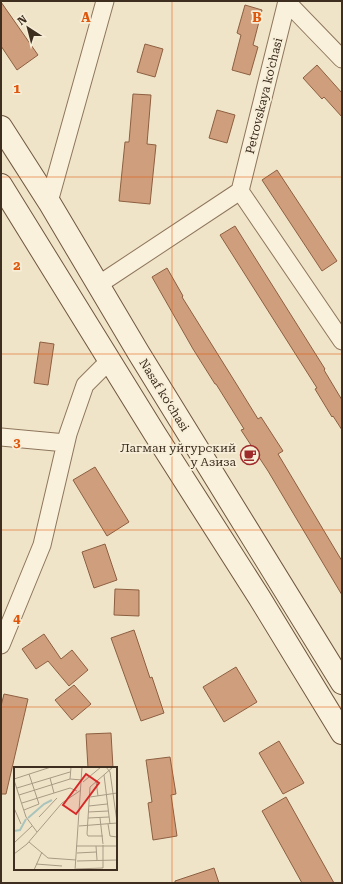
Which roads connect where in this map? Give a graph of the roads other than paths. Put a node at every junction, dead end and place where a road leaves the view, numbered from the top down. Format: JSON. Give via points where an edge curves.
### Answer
{"nodes":[{"id":1,"x":105,"y":1,"type":"edge"},
{"id":2,"x":287,"y":2,"type":"edge"},
{"id":3,"x":342,"y":59,"type":"edge"},
{"id":4,"x":1,"y":127,"type":"edge"},
{"id":5,"x":1,"y":185,"type":"edge"},
{"id":6,"x":240,"y":191,"type":"junction"},
{"id":7,"x":49,"y":202,"type":"junction"},
{"id":8,"x":98,"y":285,"type":"junction"},
{"id":9,"x":342,"y":341,"type":"edge"},
{"id":10,"x":110,"y":360,"type":"junction"},
{"id":11,"x":1,"y":437,"type":"edge"},
{"id":12,"x":66,"y":443,"type":"junction"},
{"id":13,"x":1,"y":645,"type":"edge"},
{"id":14,"x":342,"y":683,"type":"edge"},
{"id":15,"x":342,"y":733,"type":"edge"}],
"edges":[{"from":1,"to":7,"type":"street"},
{"from":2,"to":3,"type":"street"},
{"from":2,"to":6,"type":"street","name":"Petrovskaya ko'chasi"},
{"from":4,"to":7,"type":"main road","name":"Nasaf ko‘chasi"},
{"from":5,"to":10,"type":"main road"},
{"from":6,"to":8,"type":"street"},
{"from":6,"to":9,"type":"street"},
{"from":7,"to":8,"type":"main road","name":"Nasaf ko‘chasi"},
{"from":8,"to":14,"type":"main road","name":"Nasaf ko‘chasi"},
{"from":10,"to":12,"type":"street","via":[[85,385]]},
{"from":10,"to":15,"type":"main road"},
{"from":11,"to":12,"type":"street"},
{"from":12,"to":13,"type":"street","via":[[42,545]]}]}
